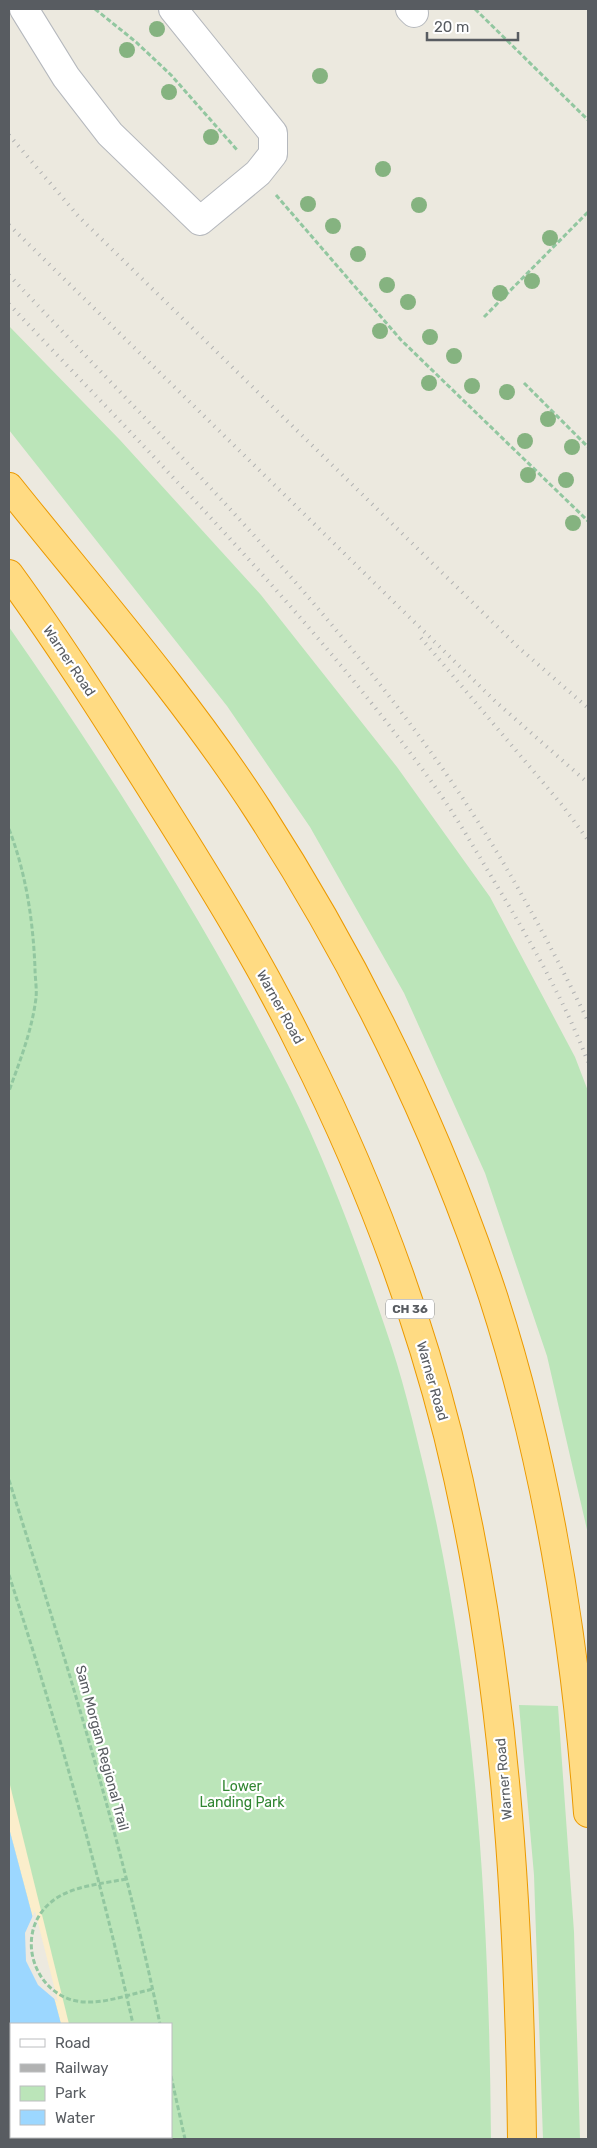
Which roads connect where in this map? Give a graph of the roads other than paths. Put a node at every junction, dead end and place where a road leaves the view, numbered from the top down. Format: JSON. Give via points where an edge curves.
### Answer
{"nodes":[{"id":1,"x":24,"y":9,"type":"edge"},
{"id":2,"x":174,"y":9,"type":"edge"},
{"id":3,"x":9,"y":487,"type":"edge"},
{"id":4,"x":9,"y":574,"type":"edge"},
{"id":5,"x":588,"y":1812,"type":"edge"},
{"id":6,"x":522,"y":2139,"type":"edge"}],
"edges":[{"from":1,"to":2,"type":"lane","via":[[66,77],[110,134],[200,221],[258,173],[273,154],[273,134]]},
{"from":3,"to":5,"type":"highway","via":[[175,695],[256,807],[336,940],[419,1103],[493,1297],[525,1410],[550,1519],[572,1642]]},
{"from":4,"to":6,"type":"highway","name":"Warner Road","number":"CH 36","via":[[105,715],[180,835],[302,1046],[385,1234],[418,1334],[447,1433],[472,1541],[495,1684],[513,1887]]}]}
